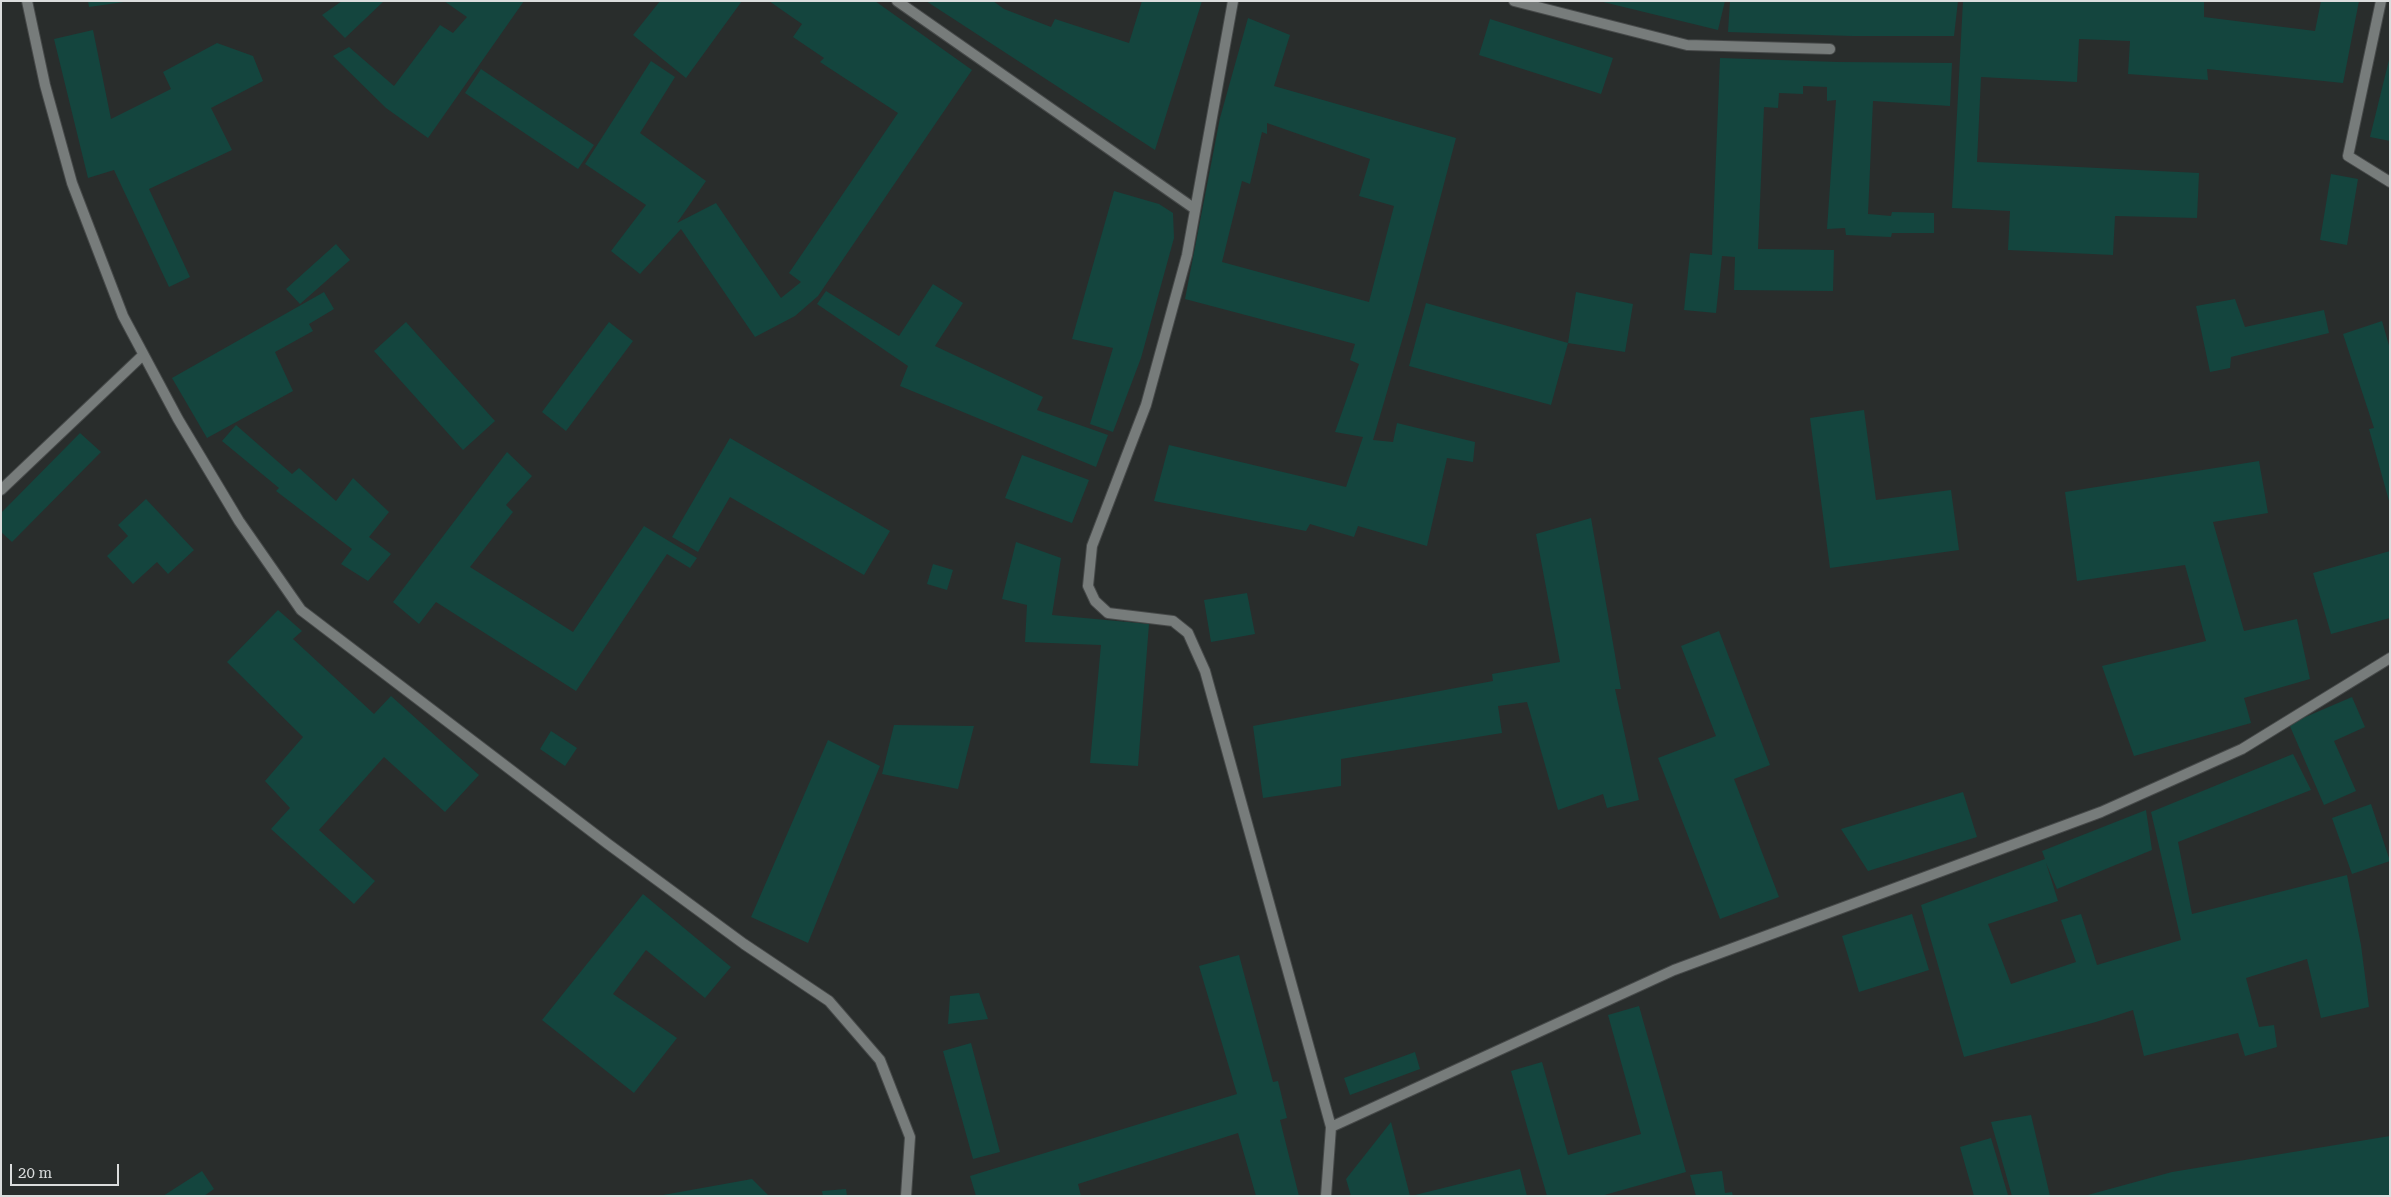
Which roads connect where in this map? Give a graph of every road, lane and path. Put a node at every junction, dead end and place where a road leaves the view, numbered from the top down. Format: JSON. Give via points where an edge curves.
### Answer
{"nodes":[{"id":1,"x":27,"y":1,"type":"edge"},
{"id":2,"x":898,"y":1,"type":"edge"},
{"id":3,"x":1233,"y":1,"type":"edge"},
{"id":4,"x":1514,"y":1,"type":"edge"},
{"id":5,"x":2381,"y":1,"type":"edge"},
{"id":6,"x":1830,"y":49,"type":"dead end"},
{"id":7,"x":2390,"y":182,"type":"edge"},
{"id":8,"x":1195,"y":209,"type":"junction"},
{"id":9,"x":144,"y":355,"type":"junction"},
{"id":10,"x":1,"y":490,"type":"edge"},
{"id":11,"x":2390,"y":658,"type":"edge"},
{"id":12,"x":1331,"y":1127,"type":"junction"},
{"id":13,"x":906,"y":1196,"type":"edge"},
{"id":14,"x":1326,"y":1196,"type":"edge"}],
"edges":[{"from":1,"to":9,"type":"street","via":[[45,85],[72,183],[122,316]]},
{"from":2,"to":8,"type":"street"},
{"from":3,"to":8,"type":"street"},
{"from":4,"to":6,"type":"street","via":[[1687,45]]},
{"from":5,"to":7,"type":"street","via":[[2348,156]]},
{"from":8,"to":12,"type":"street","via":[[1187,255],[1146,405],[1092,546],[1088,586],[1094,601],[1108,612],[1173,621],[1188,632],[1205,671]]},
{"from":9,"to":10,"type":"street"},
{"from":9,"to":13,"type":"street","via":[[239,521],[301,610],[608,844],[744,944],[829,1001],[880,1060],[910,1137]]},
{"from":11,"to":12,"type":"street","via":[[2242,749],[2110,808],[1674,970]]},
{"from":12,"to":14,"type":"street"}]}
